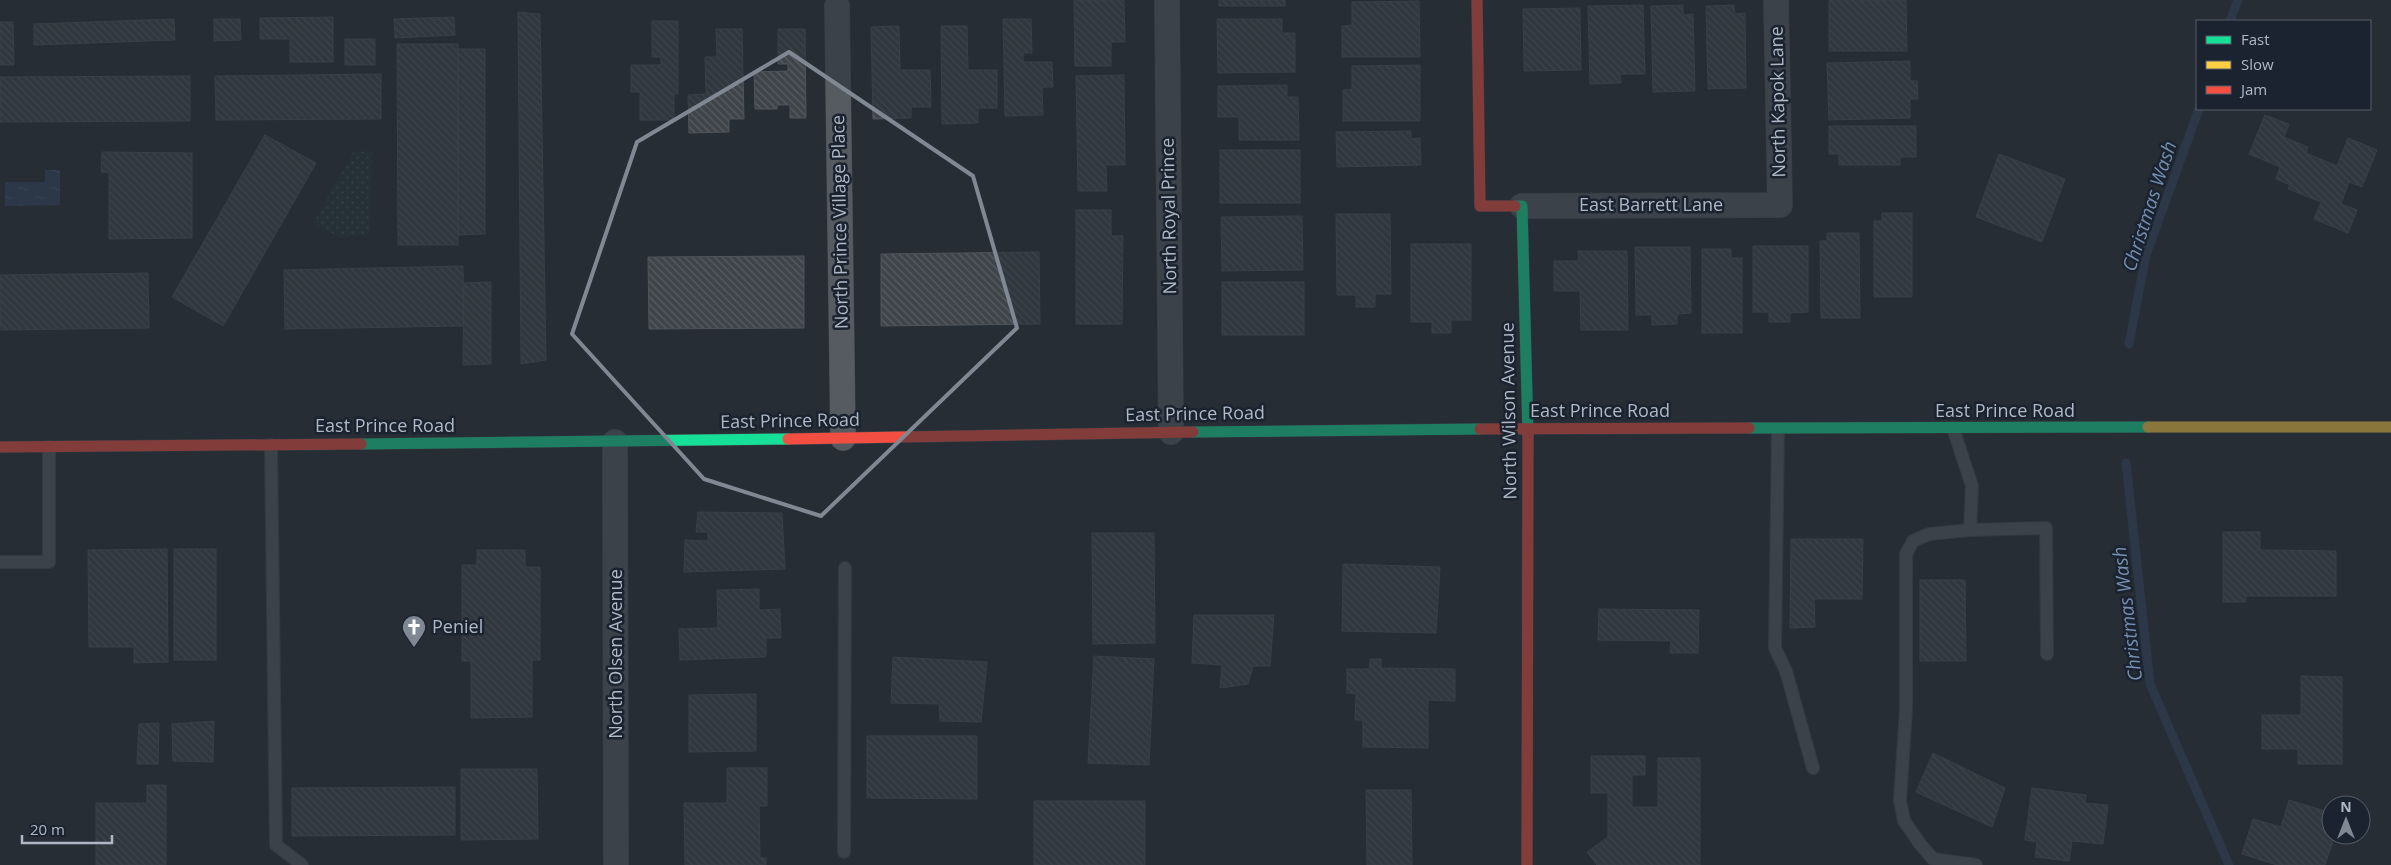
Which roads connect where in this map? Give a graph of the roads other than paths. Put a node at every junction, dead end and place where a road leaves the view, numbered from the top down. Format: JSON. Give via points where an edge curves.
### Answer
{"nodes":[{"id":1,"x":1167,"y":0,"type":"edge"},
{"id":2,"x":1477,"y":0,"type":"edge"},
{"id":3,"x":1776,"y":0,"type":"edge"},
{"id":4,"x":837,"y":2,"type":"edge"},
{"id":5,"x":1780,"y":205,"type":"joint"},
{"id":6,"x":1522,"y":206,"type":"junction"},
{"id":7,"x":2391,"y":427,"type":"edge"},
{"id":8,"x":1953,"y":428,"type":"junction"},
{"id":9,"x":1528,"y":429,"type":"junction"},
{"id":10,"x":1778,"y":429,"type":"junction"},
{"id":11,"x":1171,"y":432,"type":"junction"},
{"id":12,"x":843,"y":438,"type":"junction"},
{"id":13,"x":616,"y":442,"type":"junction"},
{"id":14,"x":271,"y":444,"type":"junction"},
{"id":15,"x":50,"y":446,"type":"junction"},
{"id":16,"x":0,"y":447,"type":"edge"},
{"id":17,"x":1970,"y":530,"type":"junction"},
{"id":18,"x":0,"y":562,"type":"edge"},
{"id":19,"x":845,"y":568,"type":"dead end"},
{"id":20,"x":2047,"y":654,"type":"dead end"},
{"id":21,"x":1813,"y":768,"type":"dead end"},
{"id":22,"x":844,"y":852,"type":"dead end"},
{"id":23,"x":302,"y":865,"type":"edge"},
{"id":24,"x":616,"y":865,"type":"edge"},
{"id":25,"x":1527,"y":865,"type":"edge"},
{"id":26,"x":1976,"y":865,"type":"edge"}],
"edges":[{"from":1,"to":11,"type":"street","name":"North Royal Prince"},
{"from":2,"to":6,"type":"main road","via":[[1480,206]]},
{"from":3,"to":5,"type":"street","name":"North Kapok Lane"},
{"from":4,"to":12,"type":"street","name":"North Prince Village Place"},
{"from":5,"to":6,"type":"street","name":"East Barrett Lane"},
{"from":6,"to":9,"type":"main road","name":"North Wilson Avenue"},
{"from":7,"to":8,"type":"main road","name":"East Prince Road"},
{"from":8,"to":10,"type":"main road","name":"East Prince Road"},
{"from":8,"to":17,"type":"lane","via":[[1972,486]]},
{"from":9,"to":10,"type":"main road","name":"East Prince Road"},
{"from":9,"to":11,"type":"main road","name":"East Prince Road"},
{"from":9,"to":25,"type":"main road","name":"North Wilson Avenue"},
{"from":10,"to":21,"type":"lane","via":[[1775,648],[1786,671]]},
{"from":11,"to":12,"type":"main road","name":"East Prince Road"},
{"from":12,"to":13,"type":"main road","name":"East Prince Road"},
{"from":13,"to":14,"type":"main road","name":"East Prince Road"},
{"from":13,"to":24,"type":"street","name":"North Olsen Avenue"},
{"from":14,"to":15,"type":"main road","name":"East Prince Road"},
{"from":14,"to":23,"type":"lane","via":[[276,846]]},
{"from":15,"to":16,"type":"main road","name":"East Prince Road"},
{"from":15,"to":18,"type":"lane","via":[[49,562]]},
{"from":17,"to":20,"type":"lane","via":[[2046,528]]},
{"from":17,"to":26,"type":"lane","via":[[1929,534],[1914,541],[1906,554],[1906,709],[1900,800],[1904,821],[1933,859]]},
{"from":19,"to":22,"type":"lane"}]}
